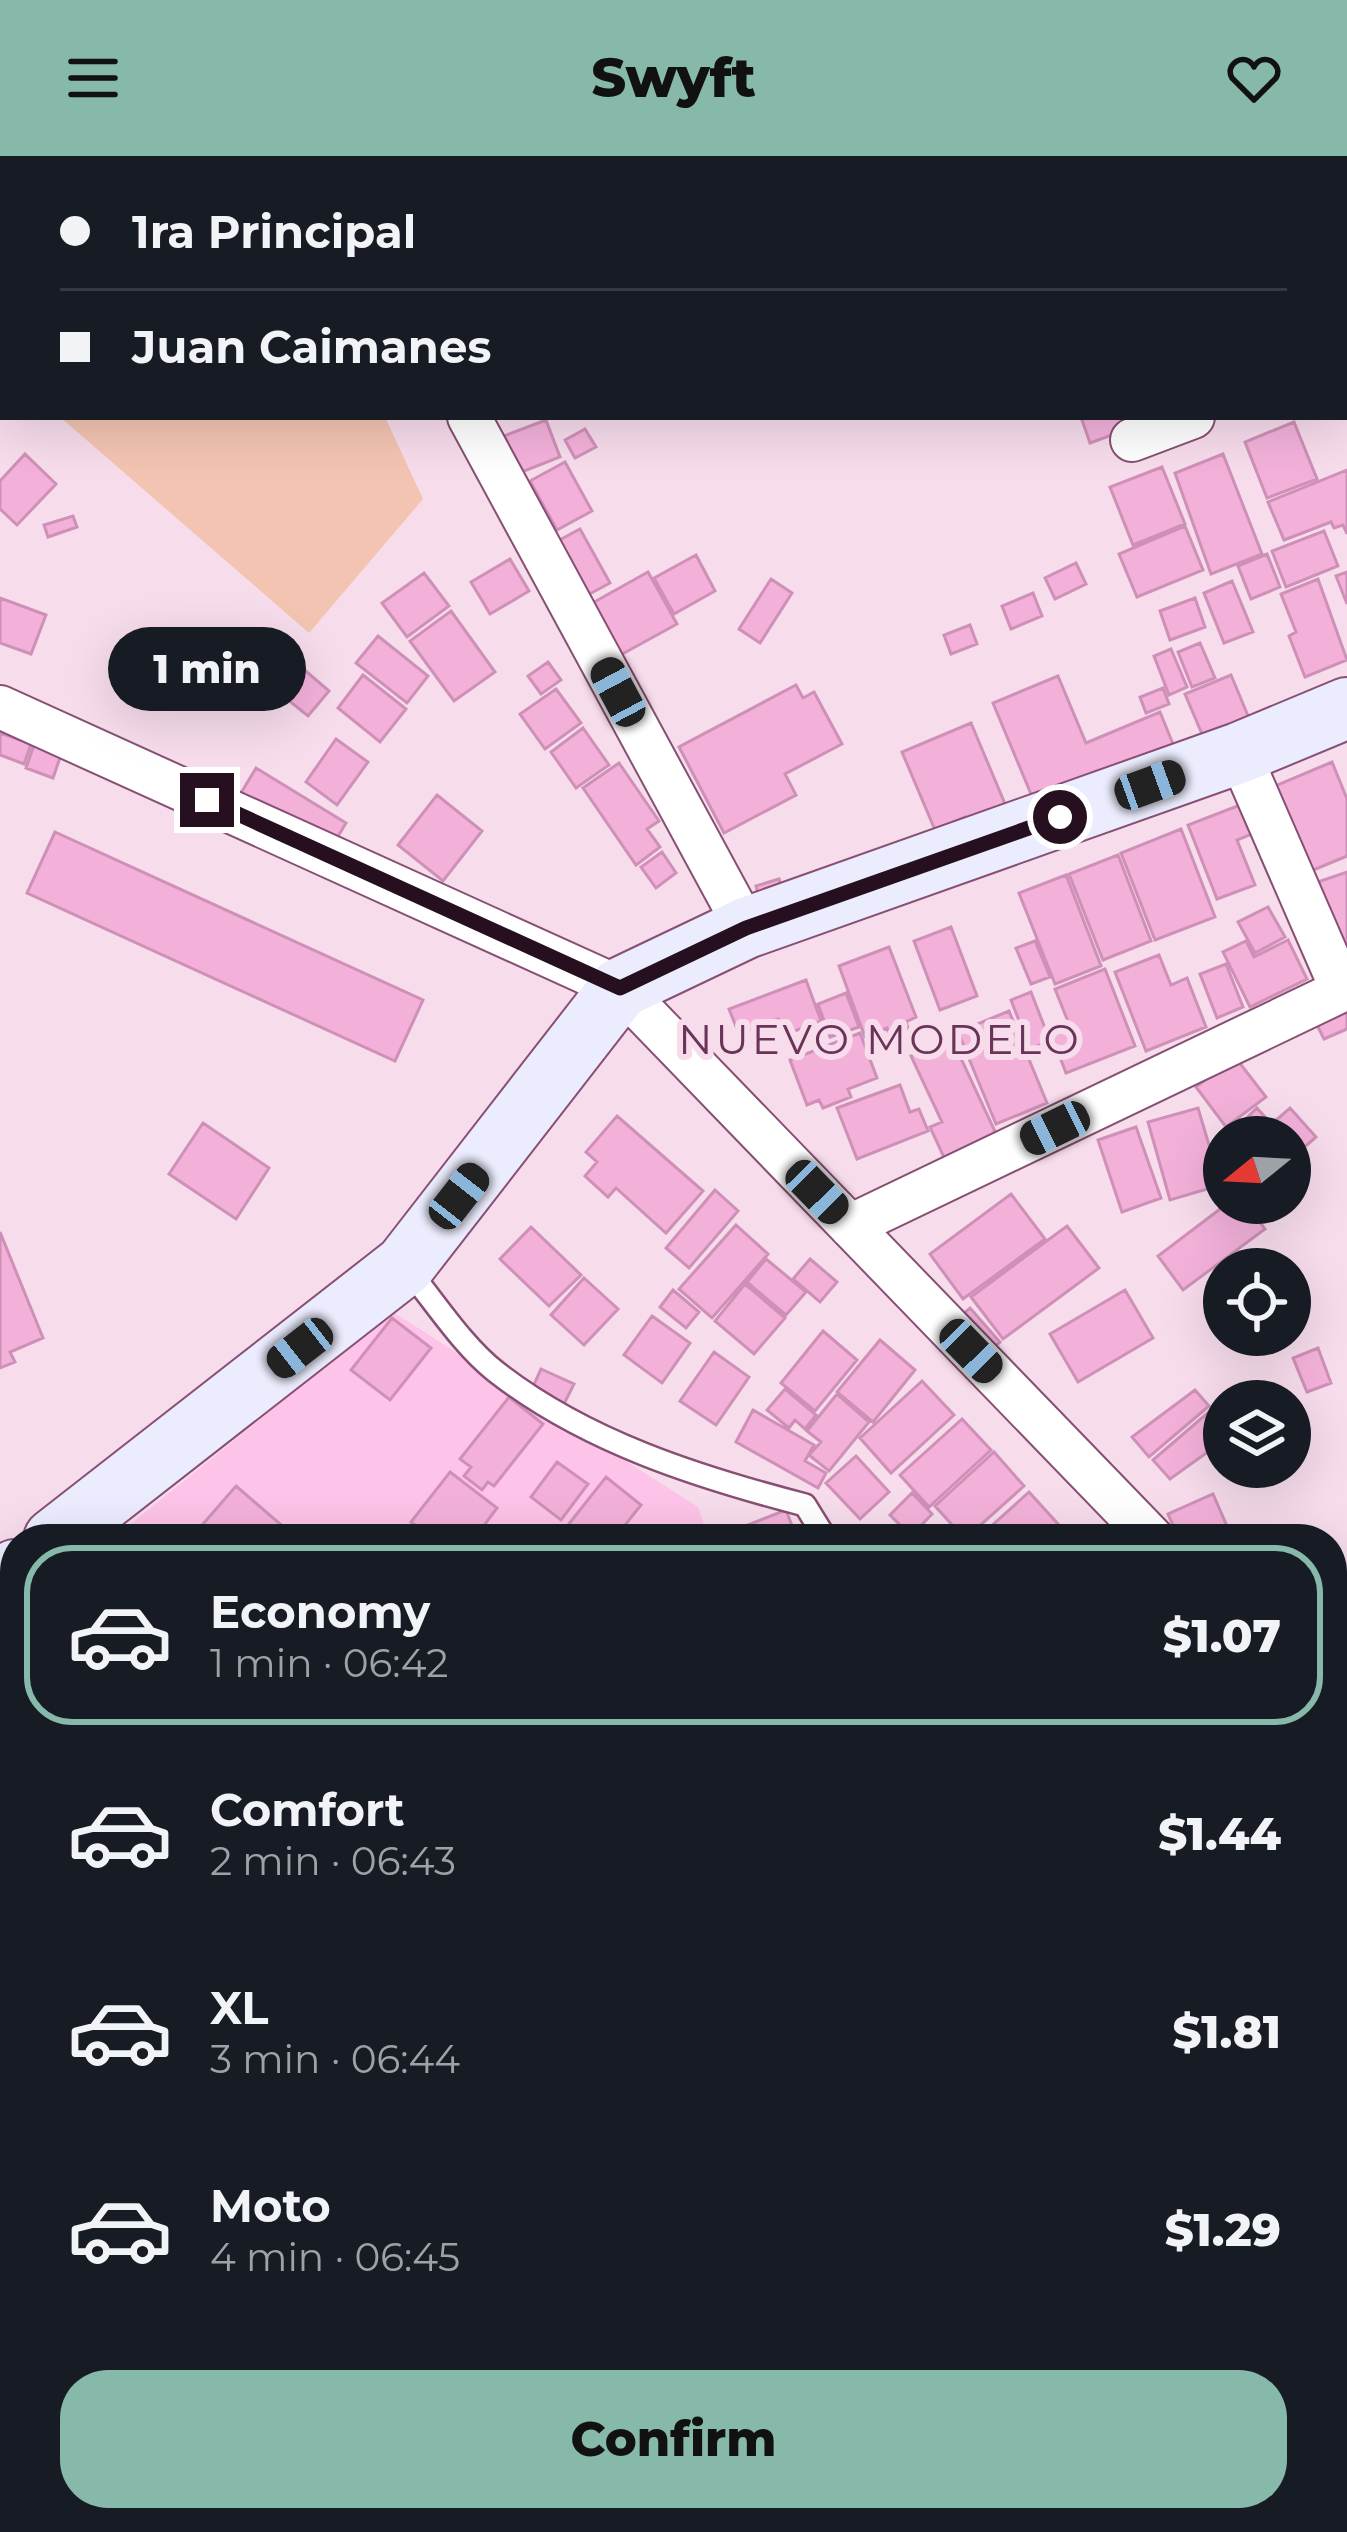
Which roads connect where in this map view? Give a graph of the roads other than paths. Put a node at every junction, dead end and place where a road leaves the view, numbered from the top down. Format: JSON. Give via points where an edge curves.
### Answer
{"nodes":[{"id":1,"x":471,"y":420,"type":"edge"},
{"id":2,"x":1185,"y":420,"type":"edge"},
{"id":3,"x":1132,"y":440,"type":"dead end"},
{"id":4,"x":0,"y":707,"type":"edge"},
{"id":5,"x":1347,"y":708,"type":"edge"},
{"id":6,"x":1239,"y":754,"type":"junction"},
{"id":7,"x":746,"y":928,"type":"junction"},
{"id":8,"x":620,"y":988,"type":"junction"},
{"id":9,"x":1345,"y":989,"type":"edge"},
{"id":10,"x":850,"y":1226,"type":"junction"},
{"id":11,"x":405,"y":1265,"type":"junction"},
{"id":12,"x":73,"y":1524,"type":"edge"},
{"id":13,"x":817,"y":1524,"type":"edge"},
{"id":14,"x":1138,"y":1524,"type":"edge"}],
"edges":[{"from":1,"to":7,"type":"street"},
{"from":2,"to":3,"type":"street"},
{"from":4,"to":8,"type":"street"},
{"from":5,"to":6,"type":"street"},
{"from":6,"to":7,"type":"street"},
{"from":6,"to":9,"type":"street"},
{"from":7,"to":8,"type":"street"},
{"from":8,"to":10,"type":"street"},
{"from":8,"to":11,"type":"street"},
{"from":9,"to":10,"type":"street"},
{"from":10,"to":14,"type":"street"},
{"from":11,"to":12,"type":"street"},
{"from":11,"to":13,"type":"lane","via":[[492,1369],[582,1428],[724,1484],[805,1505]]}]}
